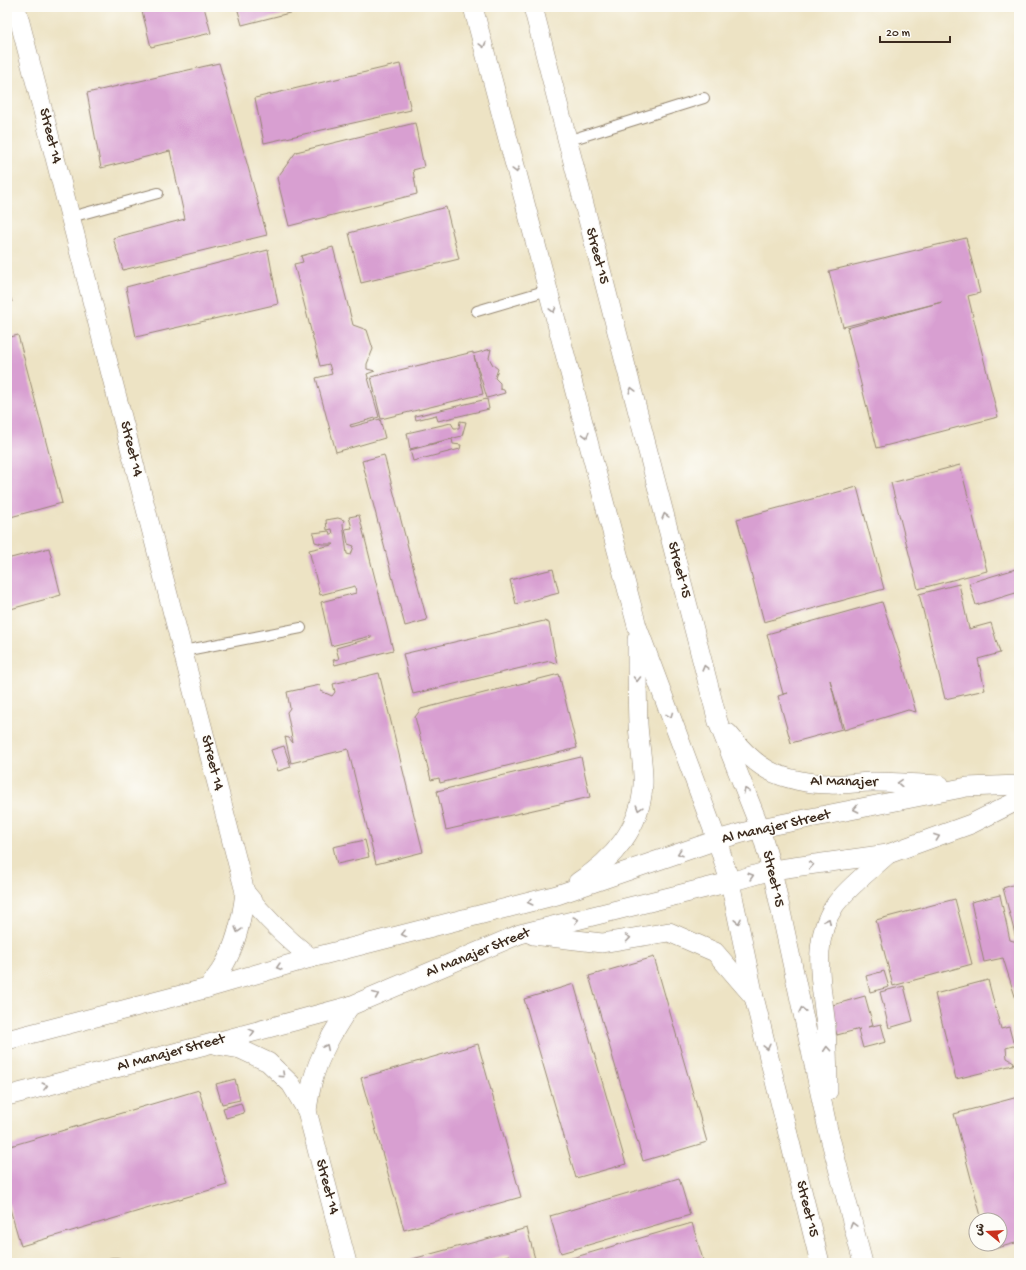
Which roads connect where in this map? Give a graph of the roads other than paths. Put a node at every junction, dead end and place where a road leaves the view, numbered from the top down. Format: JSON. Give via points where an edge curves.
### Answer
{"nodes":[{"id":1,"x":16,"y":7,"type":"edge"},
{"id":2,"x":473,"y":7,"type":"edge"},
{"id":3,"x":533,"y":7,"type":"edge"},
{"id":4,"x":704,"y":98,"type":"dead end"},
{"id":5,"x":567,"y":140,"type":"junction"},
{"id":6,"x":158,"y":193,"type":"dead end"},
{"id":7,"x":71,"y":217,"type":"junction"},
{"id":8,"x":548,"y":290,"type":"junction"},
{"id":9,"x":477,"y":311,"type":"dead end"},
{"id":10,"x":637,"y":626,"type":"junction"},
{"id":11,"x":301,"y":628,"type":"dead end"},
{"id":12,"x":183,"y":651,"type":"junction"},
{"id":13,"x":718,"y":722,"type":"junction"},
{"id":14,"x":1019,"y":785,"type":"edge"},
{"id":15,"x":967,"y":787,"type":"junction"},
{"id":16,"x":1019,"y":800,"type":"edge"},
{"id":17,"x":760,"y":828,"type":"junction"},
{"id":18,"x":717,"y":840,"type":"junction"},
{"id":19,"x":888,"y":854,"type":"junction"},
{"id":20,"x":772,"y":870,"type":"junction"},
{"id":21,"x":730,"y":882,"type":"junction"},
{"id":22,"x":245,"y":892,"type":"junction"},
{"id":23,"x":557,"y":895,"type":"junction"},
{"id":24,"x":520,"y":934,"type":"junction"},
{"id":25,"x":311,"y":958,"type":"junction"},
{"id":26,"x":208,"y":988,"type":"junction"},
{"id":27,"x":754,"y":997,"type":"junction"},
{"id":28,"x":350,"y":1006,"type":"junction"},
{"id":29,"x":7,"y":1040,"type":"edge"},
{"id":30,"x":209,"y":1044,"type":"junction"},
{"id":31,"x":7,"y":1096,"type":"edge"},
{"id":32,"x":307,"y":1111,"type":"junction"},
{"id":33,"x":828,"y":1130,"type":"junction"},
{"id":34,"x":112,"y":1263,"type":"edge"},
{"id":35,"x":117,"y":1263,"type":"edge"},
{"id":36,"x":347,"y":1263,"type":"edge"},
{"id":37,"x":820,"y":1263,"type":"edge"},
{"id":38,"x":863,"y":1263,"type":"edge"}],
"edges":[{"from":1,"to":7,"type":"street","name":"Street 14"},
{"from":2,"to":8,"type":"street","name":"Street 15","one_way":true},
{"from":3,"to":5,"type":"street","name":"Street 15"},
{"from":4,"to":5,"type":"lane"},
{"from":13,"to":5,"type":"street","name":"Street 15","one_way":true},
{"from":6,"to":7,"type":"lane"},
{"from":7,"to":12,"type":"street","name":"Street 14"},
{"from":8,"to":9,"type":"lane"},
{"from":8,"to":10,"type":"street","name":"Street 15","one_way":true},
{"from":10,"to":18,"type":"street","name":"Street 15","one_way":true},
{"from":10,"to":23,"type":"street","name":"Street 15","one_way":true,"via":[[638,719],[643,785],[640,804],[632,828],[606,861]]},
{"from":11,"to":12,"type":"lane"},
{"from":12,"to":22,"type":"street","name":"Street 14"},
{"from":15,"to":13,"type":"street","name":"Al Manajer","one_way":true,"via":[[895,782],[830,784],[786,777],[768,771],[755,762]]},
{"from":17,"to":13,"type":"street","name":"Street 15","one_way":true},
{"from":14,"to":15,"type":"street","name":"Al Manajer Street"},
{"from":15,"to":17,"type":"street","name":"Al Manajer Street","one_way":true},
{"from":19,"to":16,"type":"street","name":"Al Manajer Street","one_way":true,"via":[[972,824]]},
{"from":17,"to":18,"type":"street","name":"Al Manajer Street"},
{"from":17,"to":20,"type":"street","name":"Street 15"},
{"from":18,"to":21,"type":"street","name":"Street 15"},
{"from":18,"to":23,"type":"street","name":"Al Manajer Street","one_way":true},
{"from":20,"to":19,"type":"street","name":"Al Manajer Street","one_way":true},
{"from":33,"to":19,"type":"street","name":"Street 15","one_way":true,"via":[[828,1058],[820,949],[825,926],[835,905]]},
{"from":21,"to":20,"type":"street","name":"Al Manajer Street","one_way":true},
{"from":33,"to":20,"type":"street","name":"Street 15","one_way":true},
{"from":24,"to":21,"type":"street","name":"Al Manajer Street","one_way":true},
{"from":21,"to":27,"type":"street","name":"Street 15","one_way":true},
{"from":22,"to":25,"type":"street","name":"Street 14","via":[[275,927]]},
{"from":22,"to":26,"type":"street","name":"Street 14","one_way":true,"via":[[242,918],[235,943]]},
{"from":23,"to":25,"type":"street","name":"Al Manajer Street","one_way":true},
{"from":24,"to":27,"type":"street","one_way":true,"via":[[602,942],[669,932],[715,952]]},
{"from":28,"to":24,"type":"street","name":"Al Manajer Street","one_way":true},
{"from":25,"to":26,"type":"street","name":"Al Manajer Street","one_way":true},
{"from":26,"to":29,"type":"street","name":"Al Manajer Street"},
{"from":27,"to":37,"type":"street","name":"Street 15","one_way":true},
{"from":30,"to":28,"type":"street","name":"Al Manajer Street","one_way":true},
{"from":32,"to":28,"type":"street","name":"Street 14","one_way":true,"via":[[312,1083],[322,1055]]},
{"from":31,"to":30,"type":"street","name":"Al Manajer Street","one_way":true},
{"from":30,"to":32,"type":"street","name":"Street 14","one_way":true,"via":[[240,1048],[268,1062],[291,1084]]},
{"from":32,"to":36,"type":"street","name":"Street 14"},
{"from":38,"to":33,"type":"street","name":"Street 15","one_way":true},
{"from":34,"to":35,"type":"lane"}]}
